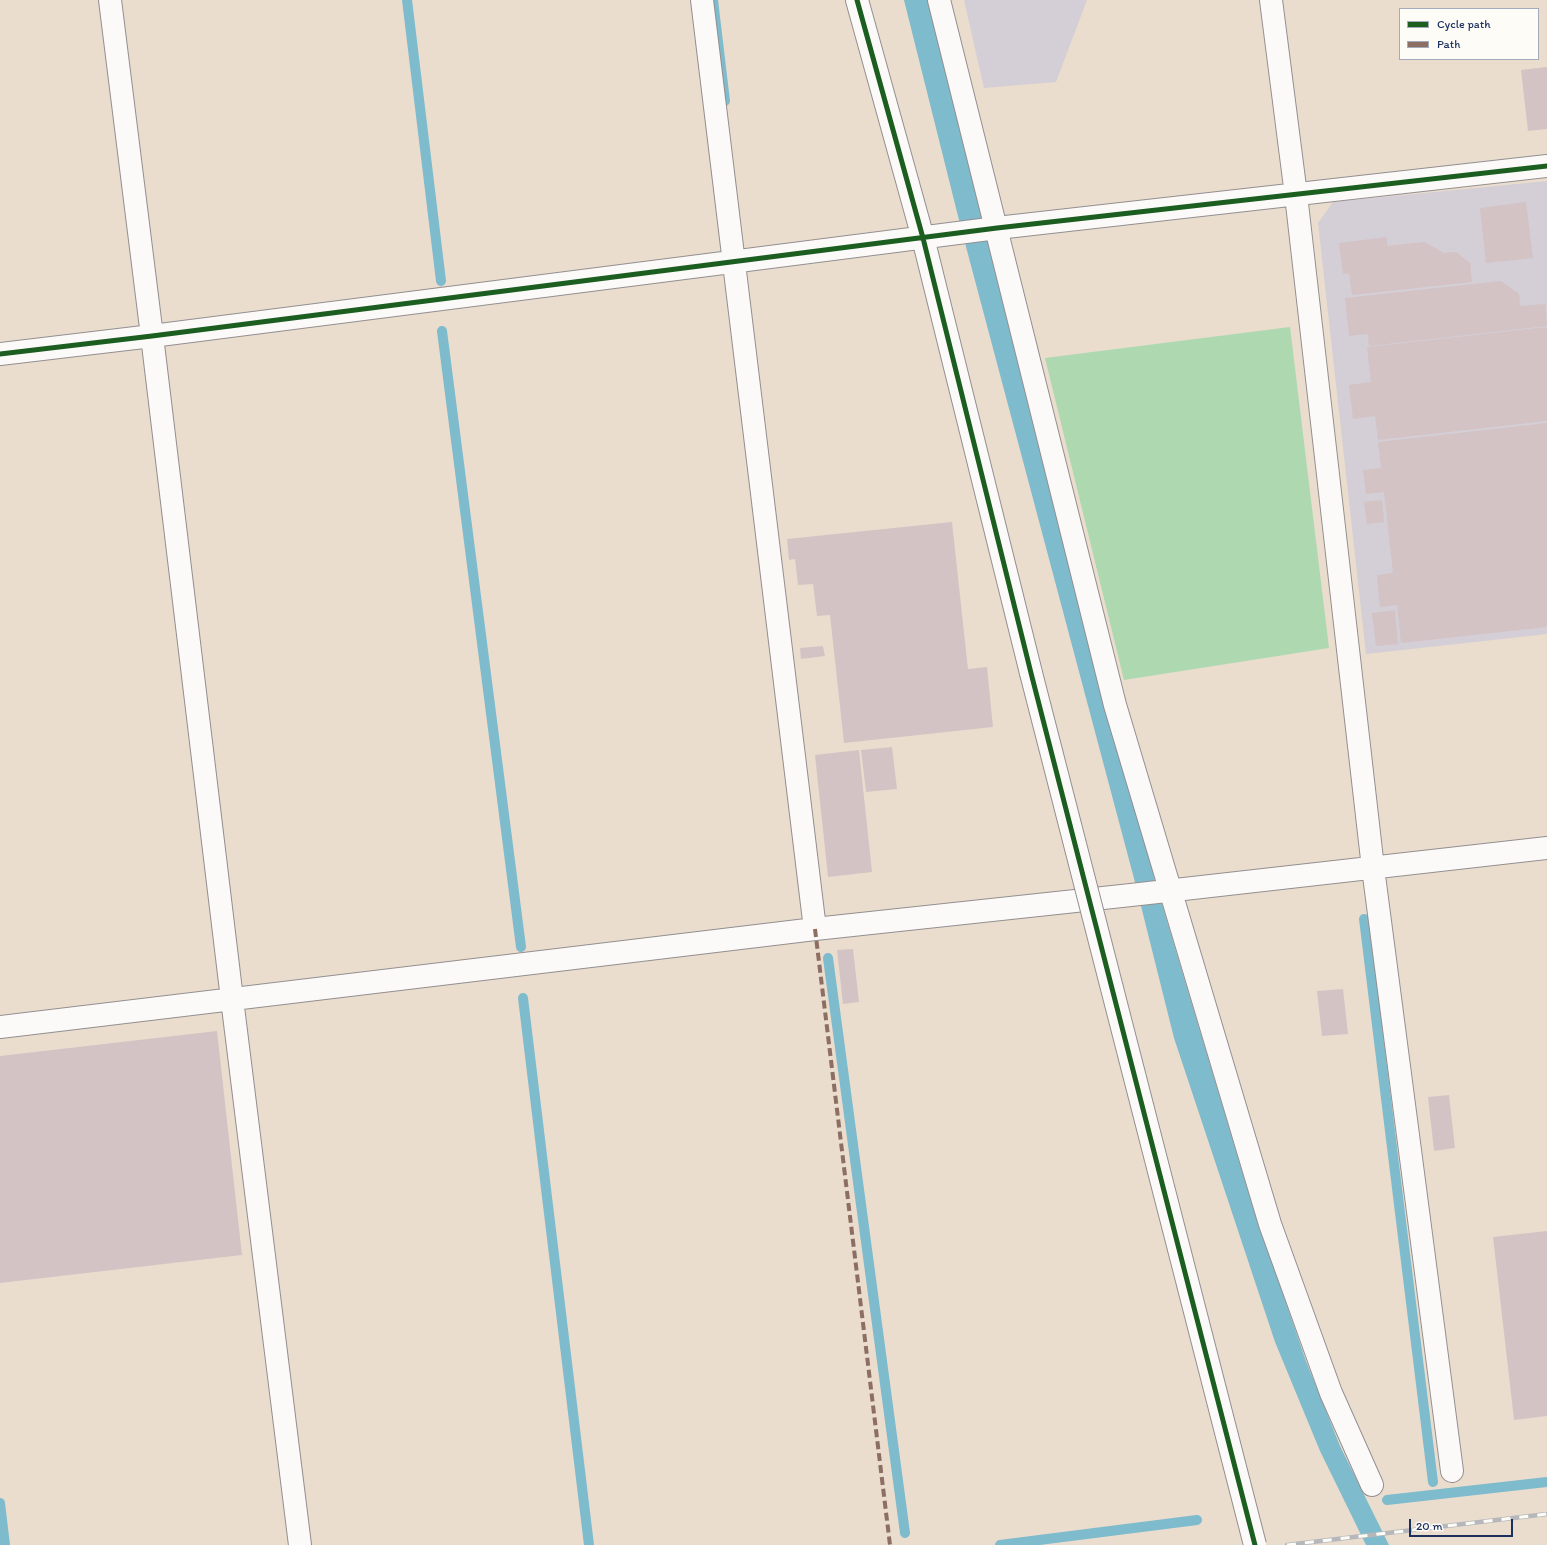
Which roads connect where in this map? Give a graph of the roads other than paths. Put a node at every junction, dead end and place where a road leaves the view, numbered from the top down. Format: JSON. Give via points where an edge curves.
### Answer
{"nodes":[{"id":1,"x":110,"y":0,"type":"edge"},
{"id":2,"x":702,"y":0,"type":"edge"},
{"id":3,"x":857,"y":0,"type":"edge"},
{"id":4,"x":939,"y":0,"type":"edge"},
{"id":5,"x":1271,"y":0,"type":"edge"},
{"id":6,"x":1547,"y":166,"type":"edge"},
{"id":7,"x":1296,"y":195,"type":"junction"},
{"id":8,"x":993,"y":229,"type":"junction"},
{"id":9,"x":923,"y":238,"type":"junction"},
{"id":10,"x":733,"y":263,"type":"junction"},
{"id":11,"x":152,"y":336,"type":"junction"},
{"id":12,"x":0,"y":354,"type":"edge"},
{"id":13,"x":1547,"y":848,"type":"edge"},
{"id":14,"x":1373,"y":868,"type":"junction"},
{"id":15,"x":1168,"y":891,"type":"junction"},
{"id":16,"x":815,"y":930,"type":"junction"},
{"id":17,"x":232,"y":999,"type":"junction"},
{"id":18,"x":0,"y":1027,"type":"edge"},
{"id":19,"x":1452,"y":1471,"type":"dead end"},
{"id":20,"x":1372,"y":1485,"type":"dead end"},
{"id":21,"x":300,"y":1545,"type":"edge"},
{"id":22,"x":1255,"y":1545,"type":"edge"}],
"edges":[{"from":1,"to":11,"type":"street"},
{"from":2,"to":10,"type":"street"},
{"from":3,"to":9,"type":"street"},
{"from":4,"to":8,"type":"street"},
{"from":5,"to":7,"type":"street"},
{"from":6,"to":7,"type":"street"},
{"from":7,"to":8,"type":"street"},
{"from":7,"to":14,"type":"street"},
{"from":8,"to":9,"type":"street"},
{"from":8,"to":15,"type":"street","via":[[1115,705]]},
{"from":9,"to":10,"type":"street"},
{"from":9,"to":22,"type":"street","bridge":true,"via":[[1031,673]]},
{"from":10,"to":11,"type":"street"},
{"from":10,"to":16,"type":"street"},
{"from":11,"to":12,"type":"street"},
{"from":11,"to":17,"type":"street"},
{"from":13,"to":14,"type":"street"},
{"from":14,"to":15,"type":"street"},
{"from":14,"to":19,"type":"street"},
{"from":15,"to":16,"type":"street"},
{"from":15,"to":20,"type":"street","via":[[1270,1224],[1331,1393]]},
{"from":16,"to":17,"type":"street"},
{"from":17,"to":18,"type":"street"},
{"from":17,"to":21,"type":"street"}]}
